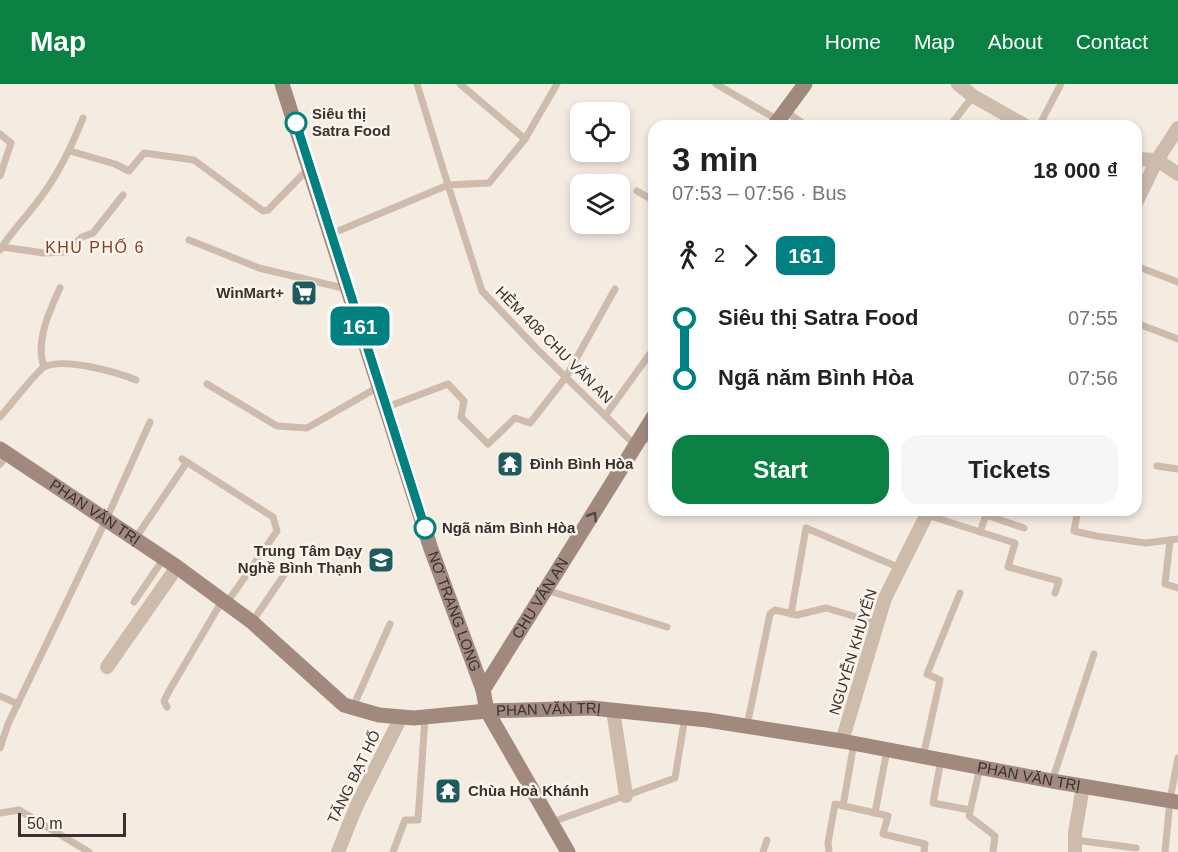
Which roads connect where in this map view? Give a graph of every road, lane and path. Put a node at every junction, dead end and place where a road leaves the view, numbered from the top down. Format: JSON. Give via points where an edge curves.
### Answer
{"nodes":[{"id":1,"x":282,"y":84,"type":"edge"},
{"id":2,"x":417,"y":84,"type":"edge"},
{"id":3,"x":460,"y":84,"type":"edge"},
{"id":4,"x":557,"y":84,"type":"edge"},
{"id":5,"x":716,"y":84,"type":"edge"},
{"id":6,"x":805,"y":84,"type":"edge"},
{"id":7,"x":958,"y":84,"type":"edge"},
{"id":8,"x":1061,"y":84,"type":"edge"},
{"id":9,"x":973,"y":96,"type":"junction"},
{"id":10,"x":83,"y":118,"type":"dead end"},
{"id":11,"x":779,"y":119,"type":"edge"},
{"id":12,"x":955,"y":120,"type":"edge"},
{"id":13,"x":1007,"y":120,"type":"edge"},
{"id":14,"x":1042,"y":120,"type":"edge"},
{"id":15,"x":1178,"y":128,"type":"edge"},
{"id":16,"x":0,"y":134,"type":"edge"},
{"id":17,"x":525,"y":140,"type":"junction"},
{"id":18,"x":70,"y":151,"type":"junction"},
{"id":19,"x":1142,"y":159,"type":"edge"},
{"id":20,"x":1157,"y":160,"type":"junction"},
{"id":21,"x":310,"y":167,"type":"junction"},
{"id":22,"x":1178,"y":174,"type":"edge"},
{"id":23,"x":0,"y":177,"type":"edge"},
{"id":24,"x":448,"y":185,"type":"junction"},
{"id":25,"x":637,"y":191,"type":"dead end"},
{"id":26,"x":1142,"y":191,"type":"edge"},
{"id":27,"x":123,"y":195,"type":"dead end"},
{"id":28,"x":648,"y":197,"type":"edge"},
{"id":29,"x":331,"y":234,"type":"junction"},
{"id":30,"x":189,"y":240,"type":"dead end"},
{"id":31,"x":1,"y":249,"type":"edge"},
{"id":32,"x":1142,"y":268,"type":"edge"},
{"id":33,"x":1178,"y":282,"type":"edge"},
{"id":34,"x":60,"y":288,"type":"dead end"},
{"id":35,"x":615,"y":289,"type":"dead end"},
{"id":36,"x":349,"y":290,"type":"junction"},
{"id":37,"x":1142,"y":325,"type":"edge"},
{"id":38,"x":1178,"y":339,"type":"edge"},
{"id":39,"x":648,"y":357,"type":"edge"},
{"id":40,"x":44,"y":368,"type":"junction"},
{"id":41,"x":566,"y":377,"type":"junction"},
{"id":42,"x":136,"y":380,"type":"dead end"},
{"id":43,"x":207,"y":384,"type":"dead end"},
{"id":44,"x":380,"y":386,"type":"junction"},
{"id":45,"x":387,"y":407,"type":"junction"},
{"id":46,"x":605,"y":416,"type":"junction"},
{"id":47,"x":0,"y":417,"type":"edge"},
{"id":48,"x":150,"y":422,"type":"dead end"},
{"id":49,"x":644,"y":441,"type":"edge"},
{"id":50,"x":3,"y":456,"type":"edge"},
{"id":51,"x":1157,"y":466,"type":"dead end"},
{"id":52,"x":1178,"y":469,"type":"edge"},
{"id":53,"x":926,"y":516,"type":"edge"},
{"id":54,"x":936,"y":516,"type":"edge"},
{"id":55,"x":985,"y":516,"type":"edge"},
{"id":56,"x":991,"y":516,"type":"edge"},
{"id":57,"x":1077,"y":516,"type":"edge"},
{"id":58,"x":106,"y":520,"type":"junction"},
{"id":59,"x":1024,"y":528,"type":"dead end"},
{"id":60,"x":980,"y":532,"type":"junction"},
{"id":61,"x":135,"y":539,"type":"junction"},
{"id":62,"x":1178,"y":539,"type":"edge"},
{"id":63,"x":1170,"y":540,"type":"junction"},
{"id":64,"x":171,"y":563,"type":"junction"},
{"id":65,"x":900,"y":568,"type":"junction"},
{"id":66,"x":284,"y":575,"type":"dead end"},
{"id":67,"x":1178,"y":588,"type":"edge"},
{"id":68,"x":546,"y":590,"type":"junction"},
{"id":69,"x":960,"y":593,"type":"dead end"},
{"id":70,"x":1055,"y":593,"type":"dead end"},
{"id":71,"x":134,"y":602,"type":"dead end"},
{"id":72,"x":224,"y":602,"type":"junction"},
{"id":73,"x":791,"y":614,"type":"junction"},
{"id":74,"x":252,"y":622,"type":"junction"},
{"id":75,"x":877,"y":623,"type":"junction"},
{"id":76,"x":390,"y":624,"type":"dead end"},
{"id":77,"x":667,"y":627,"type":"dead end"},
{"id":78,"x":1094,"y":654,"type":"dead end"},
{"id":79,"x":107,"y":667,"type":"dead end"},
{"id":80,"x":483,"y":690,"type":"junction"},
{"id":81,"x":0,"y":696,"type":"edge"},
{"id":82,"x":18,"y":704,"type":"junction"},
{"id":83,"x":167,"y":708,"type":"dead end"},
{"id":84,"x":352,"y":708,"type":"junction"},
{"id":85,"x":613,"y":710,"type":"junction"},
{"id":86,"x":487,"y":711,"type":"junction"},
{"id":87,"x":401,"y":717,"type":"junction"},
{"id":88,"x":685,"y":717,"type":"junction"},
{"id":89,"x":425,"y":718,"type":"junction"},
{"id":90,"x":747,"y":726,"type":"junction"},
{"id":91,"x":848,"y":742,"type":"junction"},
{"id":92,"x":0,"y":748,"type":"edge"},
{"id":93,"x":888,"y":750,"type":"junction"},
{"id":94,"x":923,"y":757,"type":"junction"},
{"id":95,"x":1178,"y":758,"type":"edge"},
{"id":96,"x":941,"y":760,"type":"junction"},
{"id":97,"x":980,"y":767,"type":"junction"},
{"id":98,"x":1052,"y":781,"type":"junction"},
{"id":99,"x":1083,"y":786,"type":"junction"},
{"id":100,"x":626,"y":796,"type":"junction"},
{"id":101,"x":1174,"y":801,"type":"edge"},
{"id":102,"x":843,"y":806,"type":"junction"},
{"id":103,"x":970,"y":810,"type":"junction"},
{"id":104,"x":0,"y":813,"type":"edge"},
{"id":105,"x":875,"y":813,"type":"junction"},
{"id":106,"x":551,"y":823,"type":"junction"},
{"id":107,"x":767,"y":840,"type":"dead end"},
{"id":108,"x":1075,"y":846,"type":"edge"},
{"id":109,"x":1136,"y":848,"type":"dead end"},
{"id":110,"x":88,"y":852,"type":"edge"},
{"id":111,"x":338,"y":852,"type":"edge"},
{"id":112,"x":393,"y":852,"type":"edge"},
{"id":113,"x":568,"y":852,"type":"edge"},
{"id":114,"x":763,"y":852,"type":"edge"},
{"id":115,"x":829,"y":852,"type":"edge"},
{"id":116,"x":924,"y":852,"type":"edge"},
{"id":117,"x":993,"y":852,"type":"edge"},
{"id":118,"x":1165,"y":852,"type":"edge"}],
"edges":[{"from":1,"to":21,"type":"main road","name":"NƠ TRANG LONG"},
{"from":2,"to":24,"type":"lane","name":"HẺM 408 CHU VĂN AN"},
{"from":3,"to":17,"type":"lane"},
{"from":4,"to":17,"type":"lane"},
{"from":5,"to":11,"type":"lane"},
{"from":6,"to":11,"type":"main road"},
{"from":7,"to":9,"type":"street"},
{"from":8,"to":14,"type":"lane"},
{"from":9,"to":12,"type":"lane"},
{"from":9,"to":13,"type":"street"},
{"from":10,"to":18,"type":"lane"},
{"from":15,"to":20,"type":"street"},
{"from":16,"to":23,"type":"lane","via":[[10,143]]},
{"from":17,"to":24,"type":"lane","via":[[489,183]]},
{"from":18,"to":21,"type":"lane","via":[[129,171],[144,153],[194,160],[263,211]]},
{"from":18,"to":31,"type":"lane","via":[[46,191]]},
{"from":19,"to":20,"type":"street"},
{"from":20,"to":22,"type":"street"},
{"from":20,"to":26,"type":"street"},
{"from":21,"to":29,"type":"main road","name":"NƠ TRANG LONG"},
{"from":24,"to":29,"type":"lane"},
{"from":24,"to":41,"type":"lane","name":"HẺM 408 CHU VĂN AN","via":[[482,291]]},
{"from":25,"to":28,"type":"lane"},
{"from":27,"to":31,"type":"lane","via":[[93,233],[82,237],[66,252]]},
{"from":29,"to":36,"type":"main road","name":"NƠ TRANG LONG"},
{"from":30,"to":36,"type":"lane","via":[[259,268]]},
{"from":32,"to":33,"type":"lane"},
{"from":34,"to":40,"type":"lane","via":[[42,339]]},
{"from":35,"to":41,"type":"lane"},
{"from":36,"to":44,"type":"main road","name":"NƠ TRANG LONG"},
{"from":37,"to":38,"type":"lane"},
{"from":39,"to":46,"type":"lane"},
{"from":40,"to":42,"type":"lane","via":[[68,363],[119,372]]},
{"from":40,"to":47,"type":"lane"},
{"from":41,"to":45,"type":"lane","via":[[530,423],[515,418],[488,444],[461,417],[464,401],[448,384]]},
{"from":41,"to":46,"type":"lane","name":"HẺM 408 CHU VĂN AN"},
{"from":43,"to":44,"type":"lane","via":[[277,426],[307,428]]},
{"from":44,"to":45,"type":"main road","name":"NƠ TRANG LONG"},
{"from":45,"to":80,"type":"main road","name":"NƠ TRANG LONG","via":[[431,549]]},
{"from":46,"to":49,"type":"lane","name":"HẺM 408 CHU VĂN AN"},
{"from":48,"to":58,"type":"lane"},
{"from":68,"to":49,"type":"main road","name":"CHU VĂN AN","one_way":true},
{"from":50,"to":58,"type":"main road","name":"PHAN VĂN TRỊ"},
{"from":51,"to":52,"type":"lane"},
{"from":53,"to":65,"type":"street","name":"NGUYỄN KHUYẾN"},
{"from":54,"to":60,"type":"lane"},
{"from":55,"to":60,"type":"lane"},
{"from":56,"to":59,"type":"lane"},
{"from":57,"to":63,"type":"lane","via":[[1074,531],[1146,543]]},
{"from":58,"to":61,"type":"main road","name":"PHAN VĂN TRỊ"},
{"from":58,"to":82,"type":"lane"},
{"from":60,"to":70,"type":"lane","via":[[1015,543],[1008,567],[1059,581]]},
{"from":61,"to":64,"type":"main road","name":"PHAN VĂN TRỊ"},
{"from":61,"to":72,"type":"lane","via":[[185,460],[273,517],[277,531]]},
{"from":62,"to":63,"type":"lane"},
{"from":63,"to":67,"type":"lane","via":[[1165,584]]},
{"from":64,"to":71,"type":"lane"},
{"from":64,"to":72,"type":"main road","name":"PHAN VĂN TRỊ"},
{"from":64,"to":79,"type":"street"},
{"from":65,"to":73,"type":"lane","via":[[806,528]]},
{"from":65,"to":75,"type":"street","name":"NGUYỄN KHUYẾN"},
{"from":66,"to":74,"type":"lane"},
{"from":68,"to":77,"type":"lane"},
{"from":68,"to":80,"type":"main road","name":"CHU VĂN AN"},
{"from":69,"to":94,"type":"lane","via":[[927,674],[940,680]]},
{"from":72,"to":74,"type":"main road","name":"PHAN VĂN TRỊ"},
{"from":72,"to":83,"type":"lane","via":[[164,700]]},
{"from":73,"to":75,"type":"lane","via":[[826,608]]},
{"from":73,"to":90,"type":"lane","via":[[775,610],[770,614]]},
{"from":74,"to":84,"type":"main road","name":"PHAN VĂN TRỊ"},
{"from":75,"to":91,"type":"street","name":"NGUYỄN KHUYẾN"},
{"from":76,"to":84,"type":"lane"},
{"from":78,"to":98,"type":"lane"},
{"from":80,"to":86,"type":"main road","name":"NƠ TRANG LONG"},
{"from":81,"to":82,"type":"lane"},
{"from":82,"to":92,"type":"lane"},
{"from":84,"to":87,"type":"main road","name":"PHAN VĂN TRỊ"},
{"from":85,"to":86,"type":"main road","name":"PHAN VĂN TRỊ"},
{"from":85,"to":88,"type":"main road","name":"PHAN VĂN TRỊ"},
{"from":85,"to":100,"type":"street"},
{"from":86,"to":89,"type":"main road","name":"PHAN VĂN TRỊ"},
{"from":86,"to":106,"type":"main road","name":"NƠ TRANG LONG"},
{"from":87,"to":89,"type":"main road","name":"PHAN VĂN TRỊ"},
{"from":87,"to":111,"type":"street","name":"TĂNG BẠT HỔ"},
{"from":88,"to":90,"type":"main road","name":"PHAN VĂN TRỊ"},
{"from":88,"to":100,"type":"lane","via":[[675,778]]},
{"from":89,"to":112,"type":"lane","via":[[418,820],[405,820]]},
{"from":90,"to":91,"type":"main road","name":"PHAN VĂN TRỊ"},
{"from":91,"to":93,"type":"main road","name":"PHAN VĂN TRỊ"},
{"from":91,"to":102,"type":"lane"},
{"from":93,"to":94,"type":"main road","name":"PHAN VĂN TRỊ"},
{"from":93,"to":105,"type":"lane"},
{"from":94,"to":96,"type":"main road","name":"PHAN VĂN TRỊ"},
{"from":95,"to":101,"type":"lane"},
{"from":96,"to":97,"type":"main road","name":"PHAN VĂN TRỊ"},
{"from":96,"to":103,"type":"lane","via":[[933,803]]},
{"from":97,"to":98,"type":"main road","name":"PHAN VĂN TRỊ"},
{"from":97,"to":103,"type":"lane"},
{"from":98,"to":99,"type":"main road","name":"PHAN VĂN TRỊ"},
{"from":99,"to":101,"type":"main road","name":"PHAN VĂN TRỊ"},
{"from":99,"to":108,"type":"street"},
{"from":100,"to":106,"type":"lane"},
{"from":101,"to":118,"type":"lane"},
{"from":102,"to":105,"type":"lane"},
{"from":102,"to":115,"type":"lane","via":[[835,804]]},
{"from":103,"to":117,"type":"lane","via":[[969,816],[995,836]]},
{"from":104,"to":110,"type":"lane","via":[[19,810]]},
{"from":105,"to":116,"type":"lane","via":[[888,816],[883,834],[925,844]]},
{"from":106,"to":113,"type":"main road","name":"NƠ TRANG LONG"},
{"from":107,"to":114,"type":"lane"},
{"from":108,"to":109,"type":"lane"}]}
